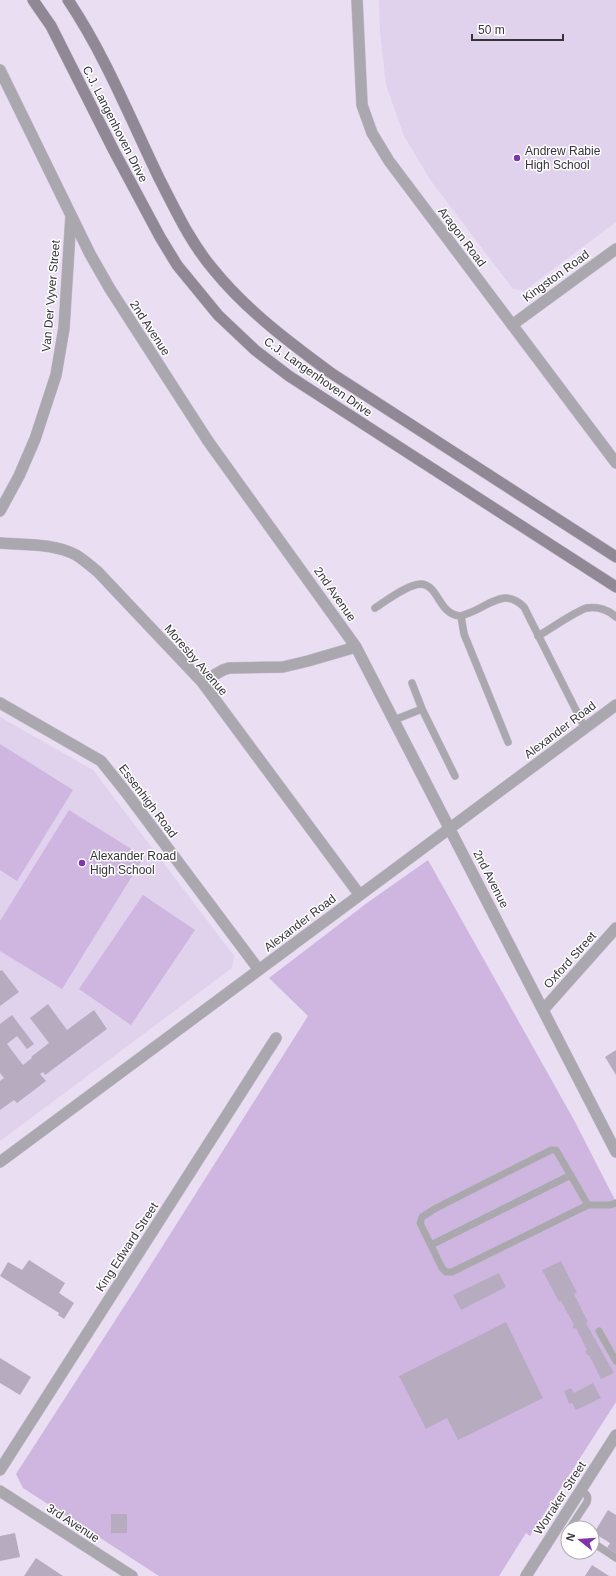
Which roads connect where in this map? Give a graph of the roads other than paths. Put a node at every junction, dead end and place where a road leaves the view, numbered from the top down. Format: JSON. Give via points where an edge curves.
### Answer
{"nodes":[{"id":1,"x":33,"y":0,"type":"edge"},
{"id":2,"x":68,"y":0,"type":"edge"},
{"id":3,"x":357,"y":0,"type":"edge"},
{"id":4,"x":0,"y":70,"type":"edge"},
{"id":5,"x":71,"y":215,"type":"junction"},
{"id":6,"x":616,"y":249,"type":"edge"},
{"id":7,"x":512,"y":325,"type":"junction"},
{"id":8,"x":616,"y":463,"type":"edge"},
{"id":9,"x":0,"y":511,"type":"edge"},
{"id":10,"x":0,"y":543,"type":"edge"},
{"id":11,"x":616,"y":557,"type":"edge"},
{"id":12,"x":616,"y":587,"type":"edge"},
{"id":13,"x":375,"y":608,"type":"dead end"},
{"id":14,"x":461,"y":616,"type":"junction"},
{"id":15,"x":616,"y":617,"type":"edge"},
{"id":16,"x":538,"y":636,"type":"junction"},
{"id":17,"x":356,"y":646,"type":"junction"},
{"id":18,"x":202,"y":682,"type":"junction"},
{"id":19,"x":412,"y":683,"type":"dead end"},
{"id":20,"x":0,"y":703,"type":"edge"},
{"id":21,"x":616,"y":705,"type":"edge"},
{"id":22,"x":422,"y":709,"type":"junction"},
{"id":23,"x":394,"y":720,"type":"junction"},
{"id":24,"x":585,"y":728,"type":"junction"},
{"id":25,"x":508,"y":742,"type":"dead end"},
{"id":26,"x":455,"y":776,"type":"dead end"},
{"id":27,"x":450,"y":828,"type":"junction"},
{"id":28,"x":360,"y":894,"type":"junction"},
{"id":29,"x":616,"y":928,"type":"edge"},
{"id":30,"x":259,"y":970,"type":"junction"},
{"id":31,"x":543,"y":1010,"type":"junction"},
{"id":32,"x":276,"y":1038,"type":"dead end"},
{"id":33,"x":616,"y":1152,"type":"edge"},
{"id":34,"x":0,"y":1162,"type":"edge"},
{"id":35,"x":571,"y":1175,"type":"junction"},
{"id":36,"x":616,"y":1203,"type":"edge"},
{"id":37,"x":588,"y":1205,"type":"junction"},
{"id":38,"x":431,"y":1245,"type":"junction"},
{"id":39,"x":599,"y":1331,"type":"dead end"},
{"id":40,"x":616,"y":1361,"type":"edge"},
{"id":41,"x":616,"y":1435,"type":"edge"},
{"id":42,"x":0,"y":1470,"type":"edge"},
{"id":43,"x":581,"y":1490,"type":"junction"},
{"id":44,"x":0,"y":1492,"type":"edge"},
{"id":45,"x":561,"y":1520,"type":"edge"},
{"id":46,"x":575,"y":1520,"type":"edge"},
{"id":47,"x":560,"y":1522,"type":"edge"},
{"id":48,"x":600,"y":1547,"type":"edge"},
{"id":49,"x":616,"y":1558,"type":"edge"},
{"id":50,"x":132,"y":1576,"type":"edge"},
{"id":51,"x":526,"y":1576,"type":"edge"}],
"edges":[{"from":1,"to":12,"type":"main road","name":"C.J. Langenhoven Drive","via":[[51,26],[160,237],[177,265],[218,315],[255,350],[289,376]]},
{"from":2,"to":11,"type":"main road","name":"C.J. Langenhoven Drive","via":[[108,69],[184,224],[212,268],[236,295],[290,343],[331,373]]},
{"from":3,"to":7,"type":"street","name":"Aragon Road","via":[[362,105],[372,133],[389,161]]},
{"from":4,"to":5,"type":"street","name":"2nd Avenue"},
{"from":5,"to":9,"type":"street","name":"Van Der Vyver Street","via":[[64,328],[56,375],[35,439]]},
{"from":5,"to":17,"type":"street","name":"2nd Avenue","via":[[110,289],[208,441]]},
{"from":6,"to":7,"type":"street","name":"Kingston Road"},
{"from":7,"to":8,"type":"street","name":"Aragon Road"},
{"from":10,"to":18,"type":"street","name":"Moresby Avenue","via":[[61,549],[87,562]]},
{"from":13,"to":14,"type":"lane","via":[[407,588],[421,584],[430,587],[447,612]]},
{"from":14,"to":16,"type":"lane","via":[[495,600],[517,600],[524,607]]},
{"from":14,"to":25,"type":"lane","via":[[464,634]]},
{"from":15,"to":16,"type":"lane","via":[[600,608],[587,608]]},
{"from":16,"to":24,"type":"lane"},
{"from":17,"to":18,"type":"street","via":[[283,667],[229,668]]},
{"from":17,"to":23,"type":"street","name":"2nd Avenue"},
{"from":18,"to":28,"type":"street","name":"Moresby Avenue"},
{"from":19,"to":22,"type":"lane"},
{"from":20,"to":30,"type":"street","name":"Essenhigh Road","via":[[101,762],[125,790]]},
{"from":21,"to":24,"type":"street","name":"Alexander Road"},
{"from":22,"to":23,"type":"lane"},
{"from":22,"to":26,"type":"lane"},
{"from":23,"to":27,"type":"street","name":"2nd Avenue"},
{"from":24,"to":27,"type":"street","name":"Alexander Road"},
{"from":27,"to":28,"type":"street","name":"Alexander Road"},
{"from":27,"to":31,"type":"street","name":"2nd Avenue"},
{"from":28,"to":30,"type":"street","name":"Alexander Road"},
{"from":29,"to":31,"type":"street","name":"Oxford Street"},
{"from":30,"to":34,"type":"street","name":"Alexander Road"},
{"from":31,"to":33,"type":"street","name":"2nd Avenue"},
{"from":32,"to":42,"type":"street","name":"King Edward Street"},
{"from":35,"to":37,"type":"lane"},
{"from":35,"to":38,"type":"lane"},
{"from":35,"to":38,"type":"lane","via":[[556,1150],[551,1150],[422,1217],[420,1223]]},
{"from":36,"to":37,"type":"lane"},
{"from":37,"to":38,"type":"lane","via":[[452,1272],[446,1272],[442,1268]]},
{"from":39,"to":40,"type":"lane"},
{"from":41,"to":43,"type":"street","name":"Worraker Street"},
{"from":43,"to":45,"type":"street","name":"Worraker Street"},
{"from":43,"to":46,"type":"lane","via":[[587,1495],[587,1502]]},
{"from":44,"to":50,"type":"street","name":"3rd Avenue"},
{"from":47,"to":51,"type":"street","name":"Worraker Street"},
{"from":48,"to":49,"type":"lane"}]}
